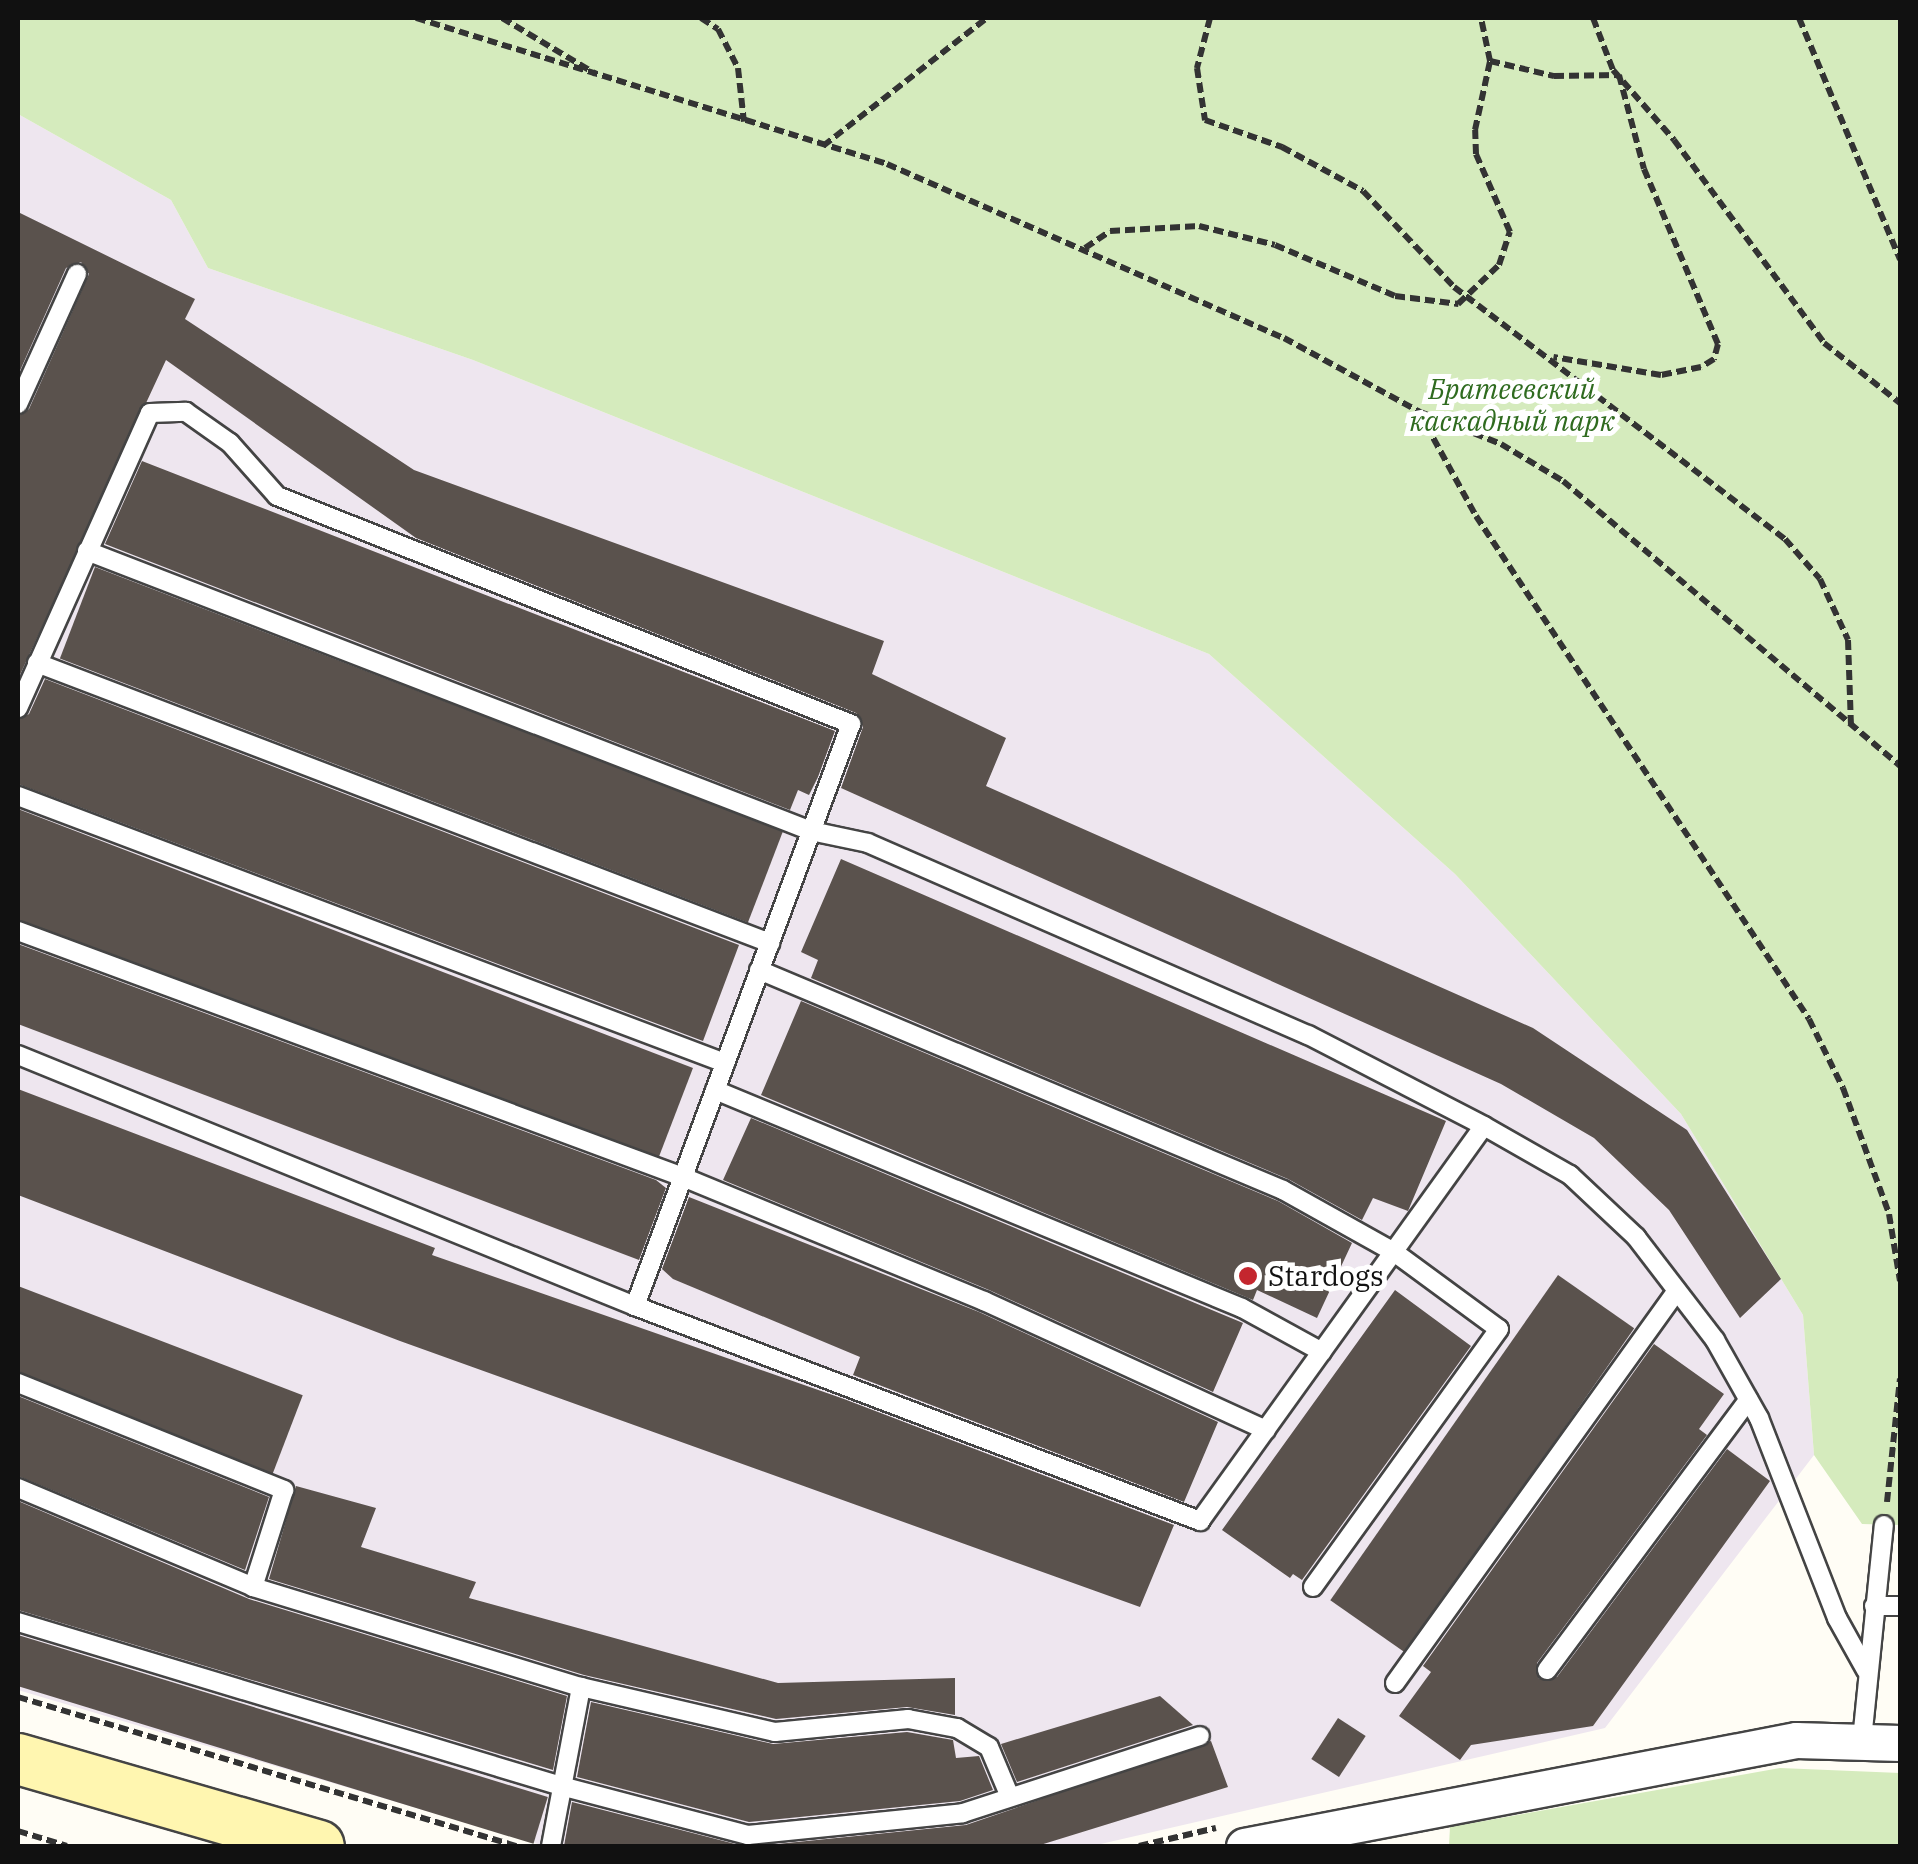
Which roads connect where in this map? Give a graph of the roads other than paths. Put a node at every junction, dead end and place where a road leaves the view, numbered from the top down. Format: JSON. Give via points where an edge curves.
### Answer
{"nodes":[{"id":1,"x":77,"y":274,"type":"dead end"},
{"id":2,"x":18,"y":404,"type":"edge"},
{"id":3,"x":87,"y":552,"type":"junction"},
{"id":4,"x":37,"y":663,"type":"junction"},
{"id":5,"x":18,"y":708,"type":"edge"},
{"id":6,"x":18,"y":796,"type":"edge"},
{"id":7,"x":811,"y":831,"type":"junction"},
{"id":8,"x":18,"y":931,"type":"edge"},
{"id":9,"x":770,"y":943,"type":"junction"},
{"id":10,"x":760,"y":970,"type":"junction"},
{"id":11,"x":18,"y":1055,"type":"edge"},
{"id":12,"x":726,"y":1063,"type":"junction"},
{"id":13,"x":715,"y":1090,"type":"junction"},
{"id":14,"x":1484,"y":1126,"type":"junction"},
{"id":15,"x":683,"y":1178,"type":"junction"},
{"id":16,"x":1394,"y":1252,"type":"junction"},
{"id":17,"x":1678,"y":1292,"type":"junction"},
{"id":18,"x":635,"y":1306,"type":"junction"},
{"id":19,"x":1322,"y":1352,"type":"junction"},
{"id":20,"x":18,"y":1383,"type":"edge"},
{"id":21,"x":1748,"y":1400,"type":"junction"},
{"id":22,"x":1266,"y":1430,"type":"junction"},
{"id":23,"x":18,"y":1488,"type":"edge"},
{"id":24,"x":1884,"y":1525,"type":"road end"},
{"id":25,"x":1313,"y":1587,"type":"dead end"},
{"id":26,"x":253,"y":1588,"type":"junction"},
{"id":27,"x":1874,"y":1606,"type":"junction"},
{"id":28,"x":1900,"y":1606,"type":"edge"},
{"id":29,"x":18,"y":1622,"type":"edge"},
{"id":30,"x":1547,"y":1670,"type":"dead end"},
{"id":31,"x":1866,"y":1670,"type":"junction"},
{"id":32,"x":1396,"y":1683,"type":"dead end"},
{"id":33,"x":581,"y":1687,"type":"junction"},
{"id":34,"x":1200,"y":1736,"type":"dead end"},
{"id":35,"x":1862,"y":1740,"type":"junction"},
{"id":36,"x":1900,"y":1743,"type":"edge"},
{"id":37,"x":18,"y":1759,"type":"edge"},
{"id":38,"x":561,"y":1786,"type":"junction"},
{"id":39,"x":1010,"y":1797,"type":"junction"},
{"id":40,"x":319,"y":1846,"type":"edge"},
{"id":41,"x":551,"y":1846,"type":"edge"},
{"id":42,"x":1247,"y":1846,"type":"edge"}],
"edges":[{"from":1,"to":2,"type":"lane"},
{"from":3,"to":4,"type":"lane"},
{"from":3,"to":7,"type":"lane"},
{"from":3,"to":7,"type":"lane","via":[[150,414],[186,412],[230,442],[277,496],[851,724]]},
{"from":4,"to":5,"type":"lane"},
{"from":4,"to":9,"type":"lane"},
{"from":6,"to":12,"type":"lane"},
{"from":7,"to":9,"type":"lane"},
{"from":7,"to":14,"type":"lane","via":[[868,843],[1308,1035]]},
{"from":8,"to":15,"type":"lane"},
{"from":9,"to":10,"type":"lane"},
{"from":10,"to":12,"type":"lane"},
{"from":10,"to":16,"type":"lane","via":[[1284,1190]]},
{"from":11,"to":18,"type":"lane"},
{"from":12,"to":13,"type":"lane"},
{"from":13,"to":15,"type":"lane"},
{"from":13,"to":19,"type":"lane","via":[[1242,1308]]},
{"from":14,"to":16,"type":"lane"},
{"from":14,"to":17,"type":"lane","via":[[1570,1175],[1636,1237]]},
{"from":15,"to":18,"type":"lane"},
{"from":15,"to":22,"type":"lane","via":[[984,1301]]},
{"from":16,"to":19,"type":"lane"},
{"from":16,"to":25,"type":"lane","via":[[1499,1330]]},
{"from":17,"to":21,"type":"lane"},
{"from":17,"to":32,"type":"lane"},
{"from":18,"to":22,"type":"lane","via":[[1200,1521]]},
{"from":19,"to":22,"type":"lane"},
{"from":20,"to":26,"type":"lane","via":[[284,1490]]},
{"from":21,"to":30,"type":"lane"},
{"from":21,"to":31,"type":"lane","via":[[1837,1618]]},
{"from":23,"to":26,"type":"lane"},
{"from":24,"to":27,"type":"lane"},
{"from":26,"to":33,"type":"lane"},
{"from":27,"to":28,"type":"lane"},
{"from":27,"to":31,"type":"lane"},
{"from":29,"to":38,"type":"lane"},
{"from":31,"to":35,"type":"lane"},
{"from":33,"to":38,"type":"lane"},
{"from":33,"to":39,"type":"lane","via":[[775,1732],[908,1719],[957,1728],[989,1747]]},
{"from":34,"to":39,"type":"lane"},
{"from":35,"to":36,"type":"street"},
{"from":35,"to":42,"type":"street","via":[[1796,1740]]},
{"from":37,"to":40,"type":"main road"},
{"from":38,"to":39,"type":"lane","via":[[748,1835],[963,1812]]},
{"from":38,"to":41,"type":"lane"}]}
